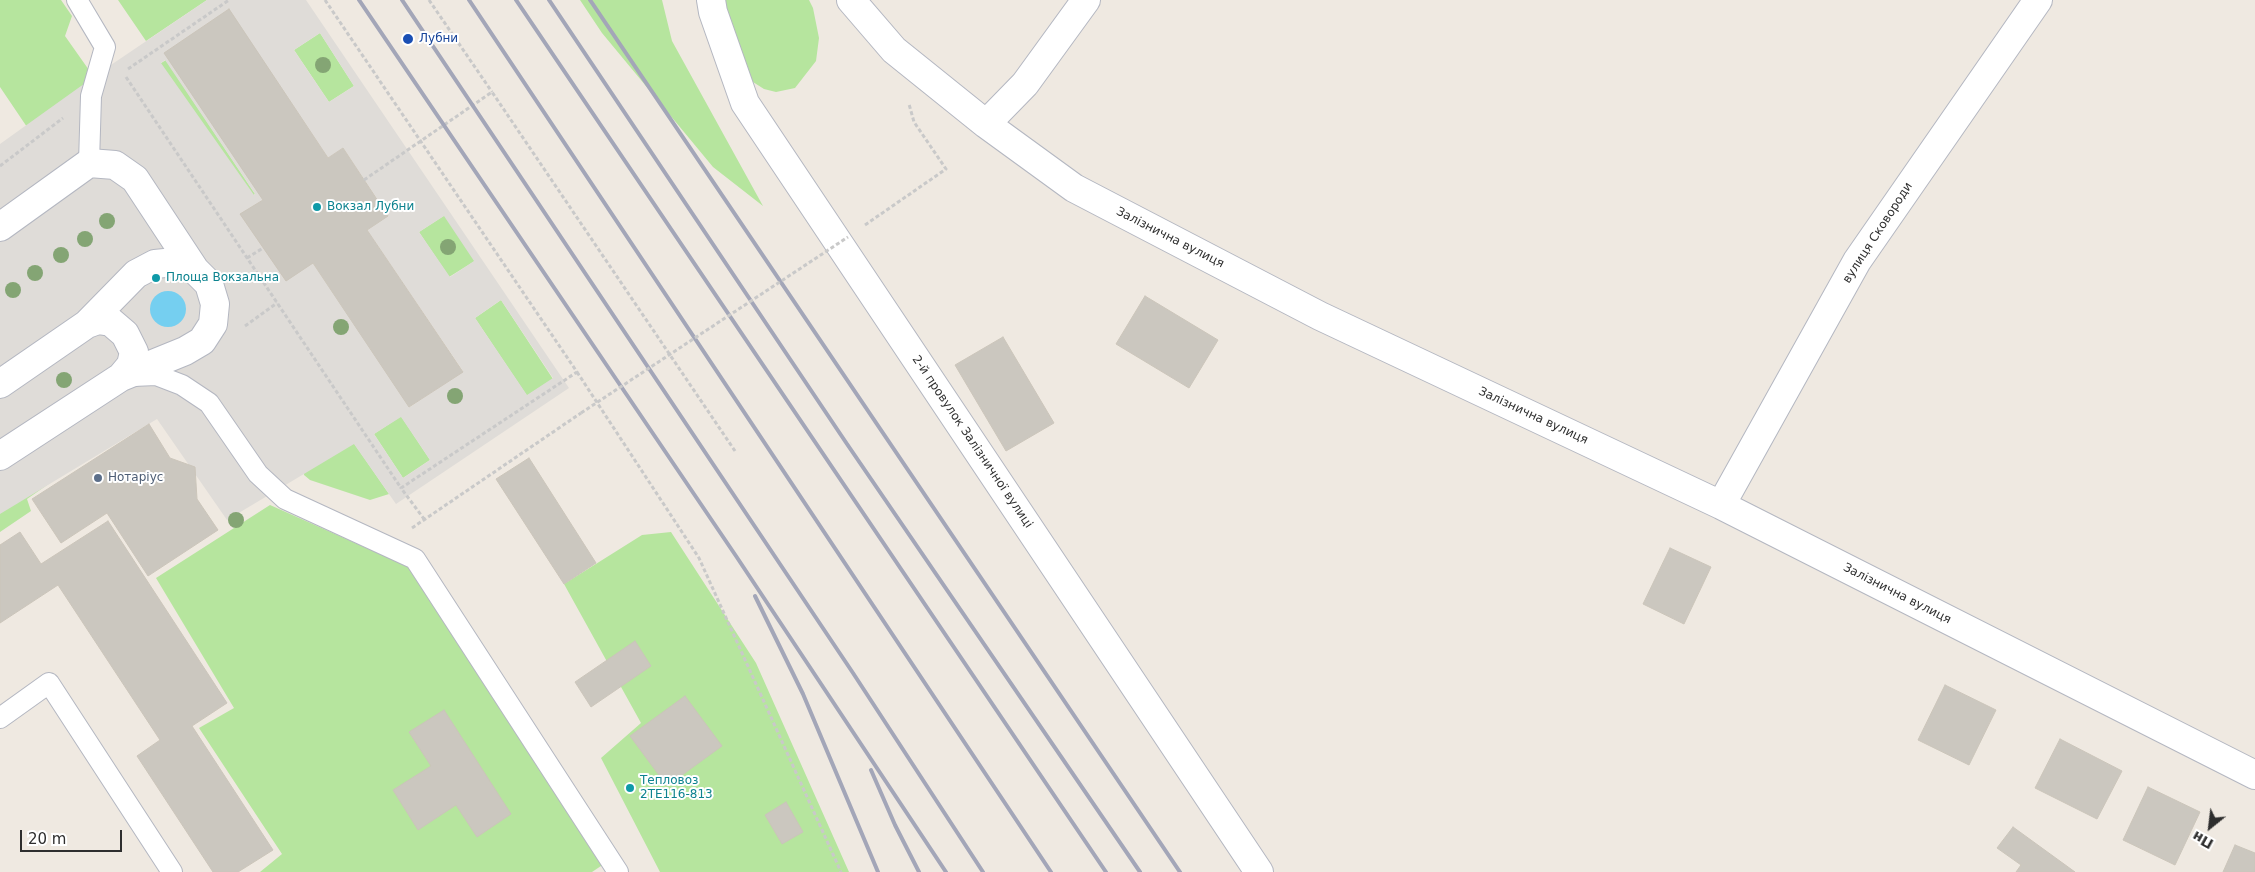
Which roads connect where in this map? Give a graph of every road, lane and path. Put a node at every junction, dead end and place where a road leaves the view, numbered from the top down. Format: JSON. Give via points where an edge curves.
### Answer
{"nodes":[{"id":1,"x":77,"y":0,"type":"edge"},
{"id":2,"x":325,"y":0,"type":"edge"},
{"id":3,"x":429,"y":0,"type":"edge"},
{"id":4,"x":711,"y":0,"type":"edge"},
{"id":5,"x":851,"y":0,"type":"edge"},
{"id":6,"x":1086,"y":0,"type":"edge"},
{"id":7,"x":2038,"y":0,"type":"edge"},
{"id":8,"x":105,"y":47,"type":"junction"},
{"id":9,"x":492,"y":92,"type":"junction"},
{"id":10,"x":914,"y":122,"type":"dead end"},
{"id":11,"x":986,"y":124,"type":"junction"},
{"id":12,"x":420,"y":142,"type":"junction"},
{"id":13,"x":89,"y":163,"type":"junction"},
{"id":14,"x":364,"y":180,"type":"dead end"},
{"id":15,"x":864,"y":226,"type":"dead end"},
{"id":16,"x":0,"y":227,"type":"edge"},
{"id":17,"x":856,"y":232,"type":"dead end"},
{"id":18,"x":263,"y":248,"type":"dead end"},
{"id":19,"x":247,"y":258,"type":"junction"},
{"id":20,"x":195,"y":270,"type":"junction"},
{"id":21,"x":87,"y":324,"type":"junction"},
{"id":22,"x":669,"y":355,"type":"junction"},
{"id":23,"x":577,"y":372,"type":"junction"},
{"id":24,"x":4,"y":374,"type":"edge"},
{"id":25,"x":121,"y":377,"type":"junction"},
{"id":26,"x":735,"y":451,"type":"dead end"},
{"id":27,"x":0,"y":456,"type":"edge"},
{"id":28,"x":401,"y":488,"type":"junction"},
{"id":29,"x":1721,"y":505,"type":"junction"},
{"id":30,"x":424,"y":519,"type":"junction"},
{"id":31,"x":387,"y":545,"type":"junction"},
{"id":32,"x":0,"y":718,"type":"edge"},
{"id":33,"x":2255,"y":775,"type":"edge"},
{"id":34,"x":172,"y":872,"type":"edge"},
{"id":35,"x":618,"y":872,"type":"edge"},
{"id":36,"x":841,"y":872,"type":"edge"},
{"id":37,"x":1260,"y":872,"type":"edge"}],
"edges":[{"from":1,"to":8,"type":"lane"},
{"from":2,"to":12,"type":"path"},
{"from":3,"to":9,"type":"path"},
{"from":4,"to":37,"type":"street","name":"2-й провулок Залізничної вулиці","via":[[745,103]]},
{"from":5,"to":11,"type":"street","name":"Залізнична вулиця","via":[[894,50]]},
{"from":6,"to":11,"type":"street","via":[[1024,84]]},
{"from":7,"to":29,"type":"street","name":"вулиця Сковороди","via":[[1857,261]]},
{"from":8,"to":13,"type":"lane","via":[[90,96]]},
{"from":8,"to":19,"type":"path"},
{"from":9,"to":12,"type":"path"},
{"from":9,"to":22,"type":"path"},
{"from":10,"to":15,"type":"path","via":[[946,169]]},
{"from":11,"to":29,"type":"street","name":"Залізнична вулиця","via":[[1074,188],[1320,316]]},
{"from":12,"to":14,"type":"path"},
{"from":12,"to":23,"type":"path"},
{"from":13,"to":16,"type":"street"},
{"from":13,"to":20,"type":"street","via":[[115,165],[135,179]]},
{"from":17,"to":22,"type":"path","bridge":true},
{"from":18,"to":19,"type":"path"},
{"from":19,"to":28,"type":"path"},
{"from":20,"to":21,"type":"street","via":[[175,262],[155,264],[136,274]]},
{"from":20,"to":25,"type":"street","via":[[209,284],[215,304],[212,324],[202,340],[185,351]]},
{"from":21,"to":24,"type":"street"},
{"from":21,"to":25,"type":"street","via":[[98,320],[111,322],[125,334],[134,352],[131,365]]},
{"from":22,"to":26,"type":"path"},
{"from":22,"to":30,"type":"path","bridge":true},
{"from":23,"to":28,"type":"path"},
{"from":23,"to":36,"type":"path","via":[[699,558]]},
{"from":25,"to":27,"type":"street"},
{"from":25,"to":31,"type":"lane","via":[[156,375],[182,385],[208,403],[258,474],[285,499]]},
{"from":28,"to":30,"type":"path"},
{"from":29,"to":33,"type":"street","name":"Залізнична вулиця"},
{"from":30,"to":31,"type":"path"},
{"from":31,"to":35,"type":"lane","via":[[415,559]]},
{"from":32,"to":34,"type":"lane","via":[[48,683]]}]}
